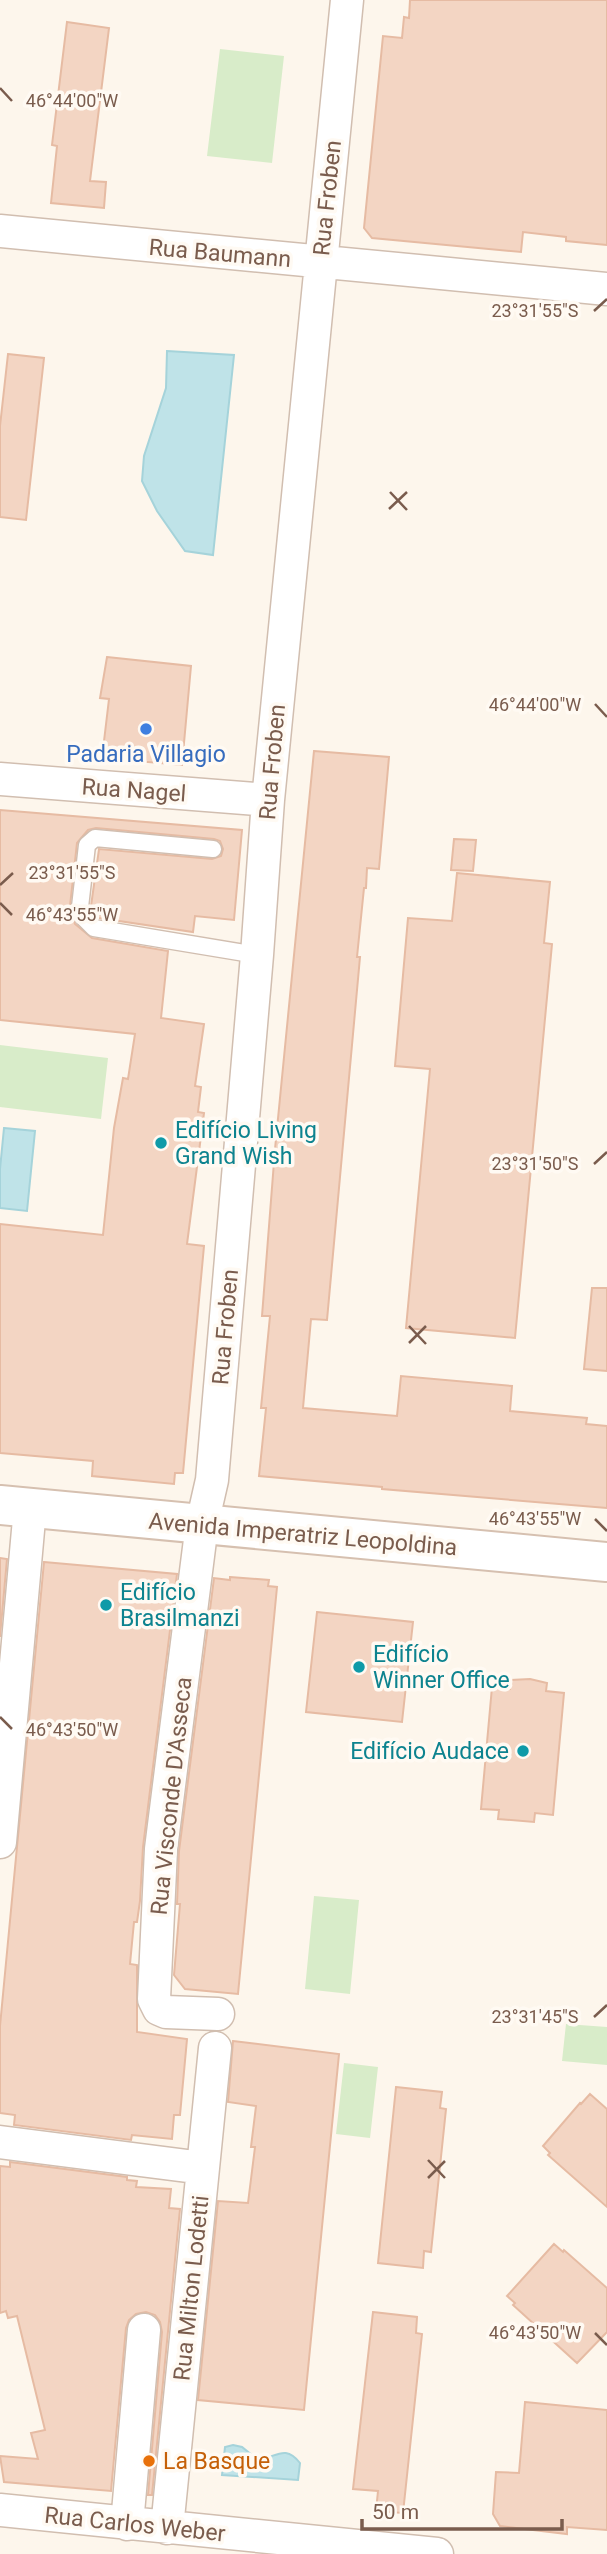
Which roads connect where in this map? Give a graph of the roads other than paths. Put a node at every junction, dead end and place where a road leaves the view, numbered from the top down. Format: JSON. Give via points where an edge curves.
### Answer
{"nodes":[{"id":1,"x":347,"y":0,"type":"edge"},
{"id":2,"x":0,"y":231,"type":"edge"},
{"id":3,"x":321,"y":262,"type":"junction"},
{"id":4,"x":607,"y":289,"type":"edge"},
{"id":5,"x":0,"y":779,"type":"edge"},
{"id":6,"x":268,"y":800,"type":"junction"},
{"id":7,"x":213,"y":849,"type":"dead end"},
{"id":8,"x":257,"y":955,"type":"junction"},
{"id":9,"x":15,"y":1506,"type":"edge"},
{"id":10,"x":202,"y":1524,"type":"junction"},
{"id":11,"x":607,"y":1562,"type":"edge"},
{"id":12,"x":0,"y":1842,"type":"edge"},
{"id":13,"x":218,"y":2014,"type":"dead end"},
{"id":14,"x":215,"y":2048,"type":"dead end"},
{"id":15,"x":0,"y":2142,"type":"edge"},
{"id":16,"x":203,"y":2168,"type":"junction"},
{"id":17,"x":144,"y":2330,"type":"dead end"},
{"id":18,"x":0,"y":2510,"type":"edge"},
{"id":19,"x":127,"y":2524,"type":"junction"},
{"id":20,"x":167,"y":2528,"type":"junction"},
{"id":21,"x":275,"y":2546,"type":"edge"},
{"id":22,"x":437,"y":2554,"type":"edge"}],
"edges":[{"from":1,"to":3,"type":"street","name":"Rua Froben"},
{"from":2,"to":3,"type":"street","name":"Rua Baumann"},
{"from":3,"to":4,"type":"street","name":"Rua Baumann"},
{"from":3,"to":6,"type":"street","name":"Rua Froben"},
{"from":5,"to":6,"type":"street","name":"Rua Nagel"},
{"from":6,"to":8,"type":"street","name":"Rua Froben"},
{"from":7,"to":8,"type":"lane","via":[[94,838],[87,845],[80,907],[83,917],[94,928]]},
{"from":8,"to":10,"type":"street","name":"Rua Froben","via":[[212,1480]]},
{"from":9,"to":10,"type":"main road","name":"Avenida Imperatriz Leopoldina"},
{"from":9,"to":12,"type":"street"},
{"from":10,"to":11,"type":"main road","name":"Avenida Imperatriz Leopoldina"},
{"from":10,"to":13,"type":"street","name":"Rua Visconde D'Asseca","via":[[161,1849],[154,1999],[166,2012]]},
{"from":14,"to":16,"type":"street","name":"Rua Milton Lodetti"},
{"from":15,"to":16,"type":"street"},
{"from":16,"to":20,"type":"street","name":"Rua Milton Lodetti"},
{"from":17,"to":19,"type":"street"},
{"from":18,"to":19,"type":"street","name":"Rua Carlos Weber"},
{"from":19,"to":20,"type":"street","name":"Rua Carlos Weber"},
{"from":20,"to":21,"type":"street","name":"Rua Carlos Weber"},
{"from":21,"to":22,"type":"street","name":"Rua Carlos Weber"}]}
